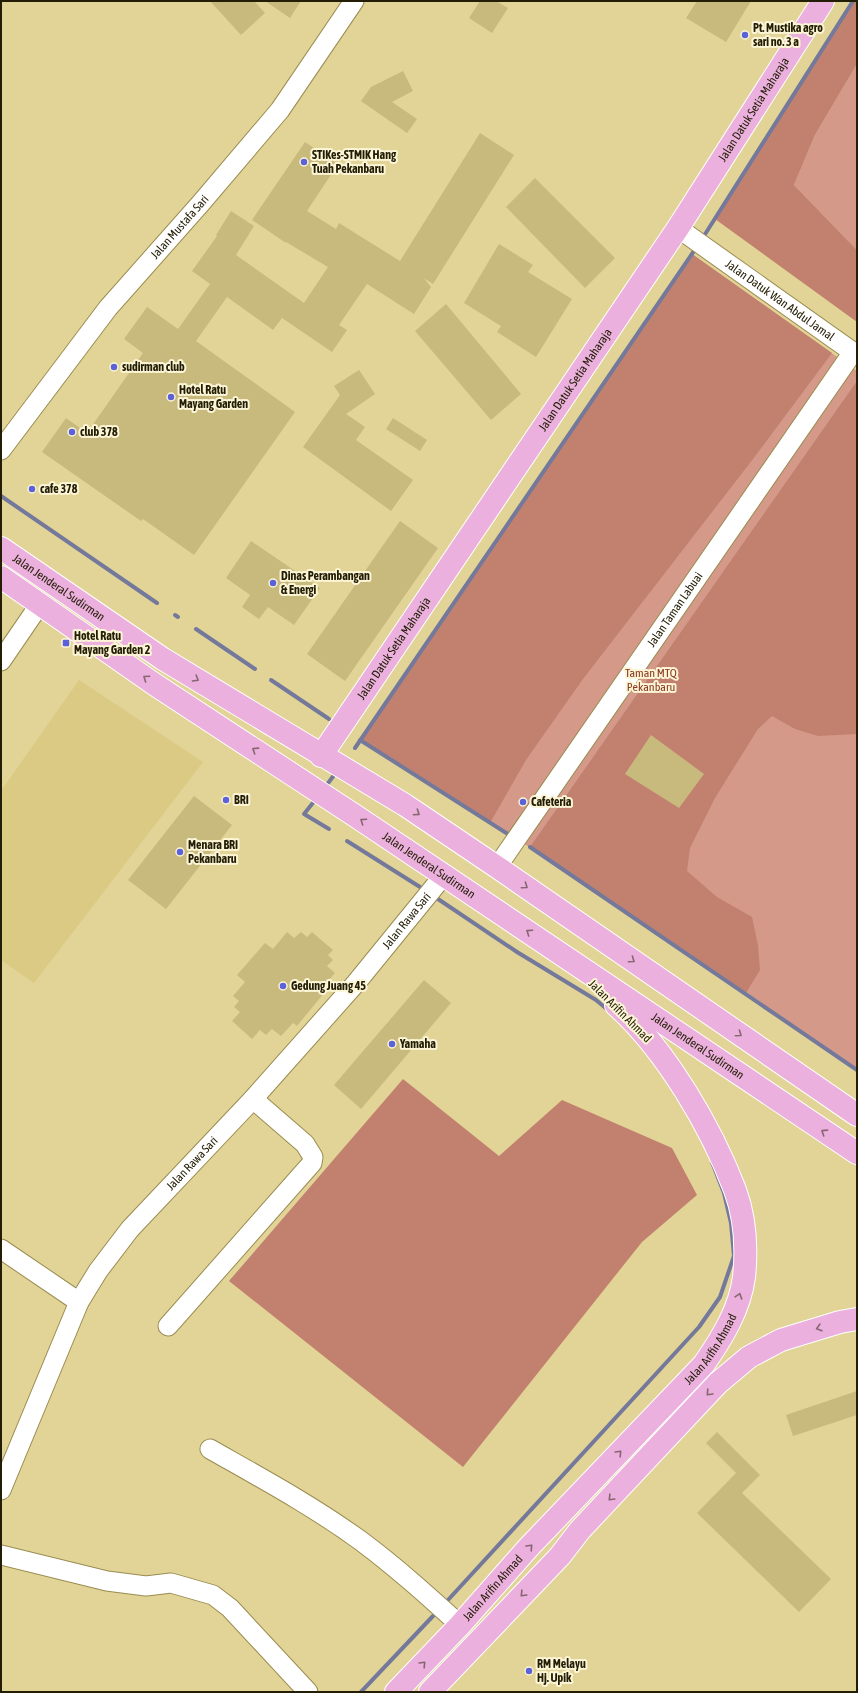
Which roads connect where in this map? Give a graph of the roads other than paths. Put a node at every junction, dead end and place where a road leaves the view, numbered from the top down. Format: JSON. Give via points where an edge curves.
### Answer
{"nodes":[{"id":1,"x":354,"y":1,"type":"edge"},
{"id":2,"x":823,"y":1,"type":"edge"},
{"id":3,"x":692,"y":238,"type":"junction"},
{"id":4,"x":855,"y":353,"type":"edge"},
{"id":5,"x":1,"y":450,"type":"edge"},
{"id":6,"x":1,"y":548,"type":"edge"},
{"id":7,"x":1,"y":577,"type":"edge"},
{"id":8,"x":40,"y":604,"type":"junction"},
{"id":9,"x":1,"y":661,"type":"edge"},
{"id":10,"x":321,"y":756,"type":"junction"},
{"id":11,"x":497,"y":867,"type":"junction"},
{"id":12,"x":444,"y":875,"type":"junction"},
{"id":13,"x":562,"y":954,"type":"junction"},
{"id":14,"x":253,"y":1099,"type":"junction"},
{"id":15,"x":857,"y":1115,"type":"edge"},
{"id":16,"x":857,"y":1153,"type":"edge"},
{"id":17,"x":1,"y":1249,"type":"edge"},
{"id":18,"x":79,"y":1302,"type":"junction"},
{"id":19,"x":857,"y":1319,"type":"edge"},
{"id":20,"x":168,"y":1326,"type":"dead end"},
{"id":21,"x":210,"y":1449,"type":"dead end"},
{"id":22,"x":1,"y":1490,"type":"edge"},
{"id":23,"x":1,"y":1555,"type":"edge"},
{"id":24,"x":460,"y":1625,"type":"junction"},
{"id":25,"x":308,"y":1692,"type":"edge"},
{"id":26,"x":396,"y":1692,"type":"edge"},
{"id":27,"x":430,"y":1692,"type":"edge"}],
"edges":[{"from":1,"to":5,"type":"street","name":"Jalan Mustafa Sari","via":[[280,110],[108,308]]},
{"from":2,"to":3,"type":"main road","name":"Jalan Datuk Setia Maharaja"},
{"from":3,"to":4,"type":"street","name":"Jalan Datuk Wan Abdul Jamal"},
{"from":3,"to":10,"type":"main road","name":"Jalan Datuk Setia Maharaja"},
{"from":4,"to":11,"type":"street","name":"Jalan Taman Labuai"},
{"from":6,"to":10,"type":"main road","name":"Jalan Jenderal Sudirman","one_way":true,"via":[[163,659]]},
{"from":7,"to":8,"type":"main road","name":"Jalan Jenderal Sudirman"},
{"from":8,"to":9,"type":"street"},
{"from":12,"to":8,"type":"main road","name":"Jalan Jenderal Sudirman","one_way":true,"via":[[154,684]]},
{"from":10,"to":11,"type":"main road","name":"Jalan Jenderal Sudirman","one_way":true,"via":[[405,805]]},
{"from":11,"to":15,"type":"main road","name":"Jalan Jenderal Sudirman","one_way":true},
{"from":13,"to":12,"type":"main road","name":"Jalan Jenderal Sudirman","one_way":true},
{"from":12,"to":14,"type":"street","name":"Jalan Rawa Sari","via":[[356,984]]},
{"from":16,"to":13,"type":"main road","name":"Jalan Jenderal Sudirman","one_way":true},
{"from":24,"to":13,"type":"main road","name":"Jalan Arifin Ahmad","one_way":true,"via":[[528,1548],[704,1364],[727,1329],[744,1277],[746,1242],[735,1191],[700,1119],[672,1070],[632,1019]]},
{"from":14,"to":18,"type":"street","name":"Jalan Rawa Sari","via":[[130,1229],[98,1271]]},
{"from":14,"to":20,"type":"street","via":[[305,1144],[313,1157],[312,1163]]},
{"from":17,"to":18,"type":"street"},
{"from":18,"to":22,"type":"street","name":"Jalan Rawa Sari"},
{"from":19,"to":27,"type":"main road","name":"Jalan Arifin Ahmad","one_way":true,"via":[[781,1340],[749,1357],[718,1383],[580,1530],[560,1556]]},
{"from":21,"to":24,"type":"street","via":[[276,1486],[360,1540],[389,1562]]},
{"from":23,"to":25,"type":"street","via":[[107,1581],[146,1586],[171,1583],[213,1595],[230,1608]]},
{"from":26,"to":24,"type":"main road","name":"Jalan Arifin Ahmad","one_way":true}]}
